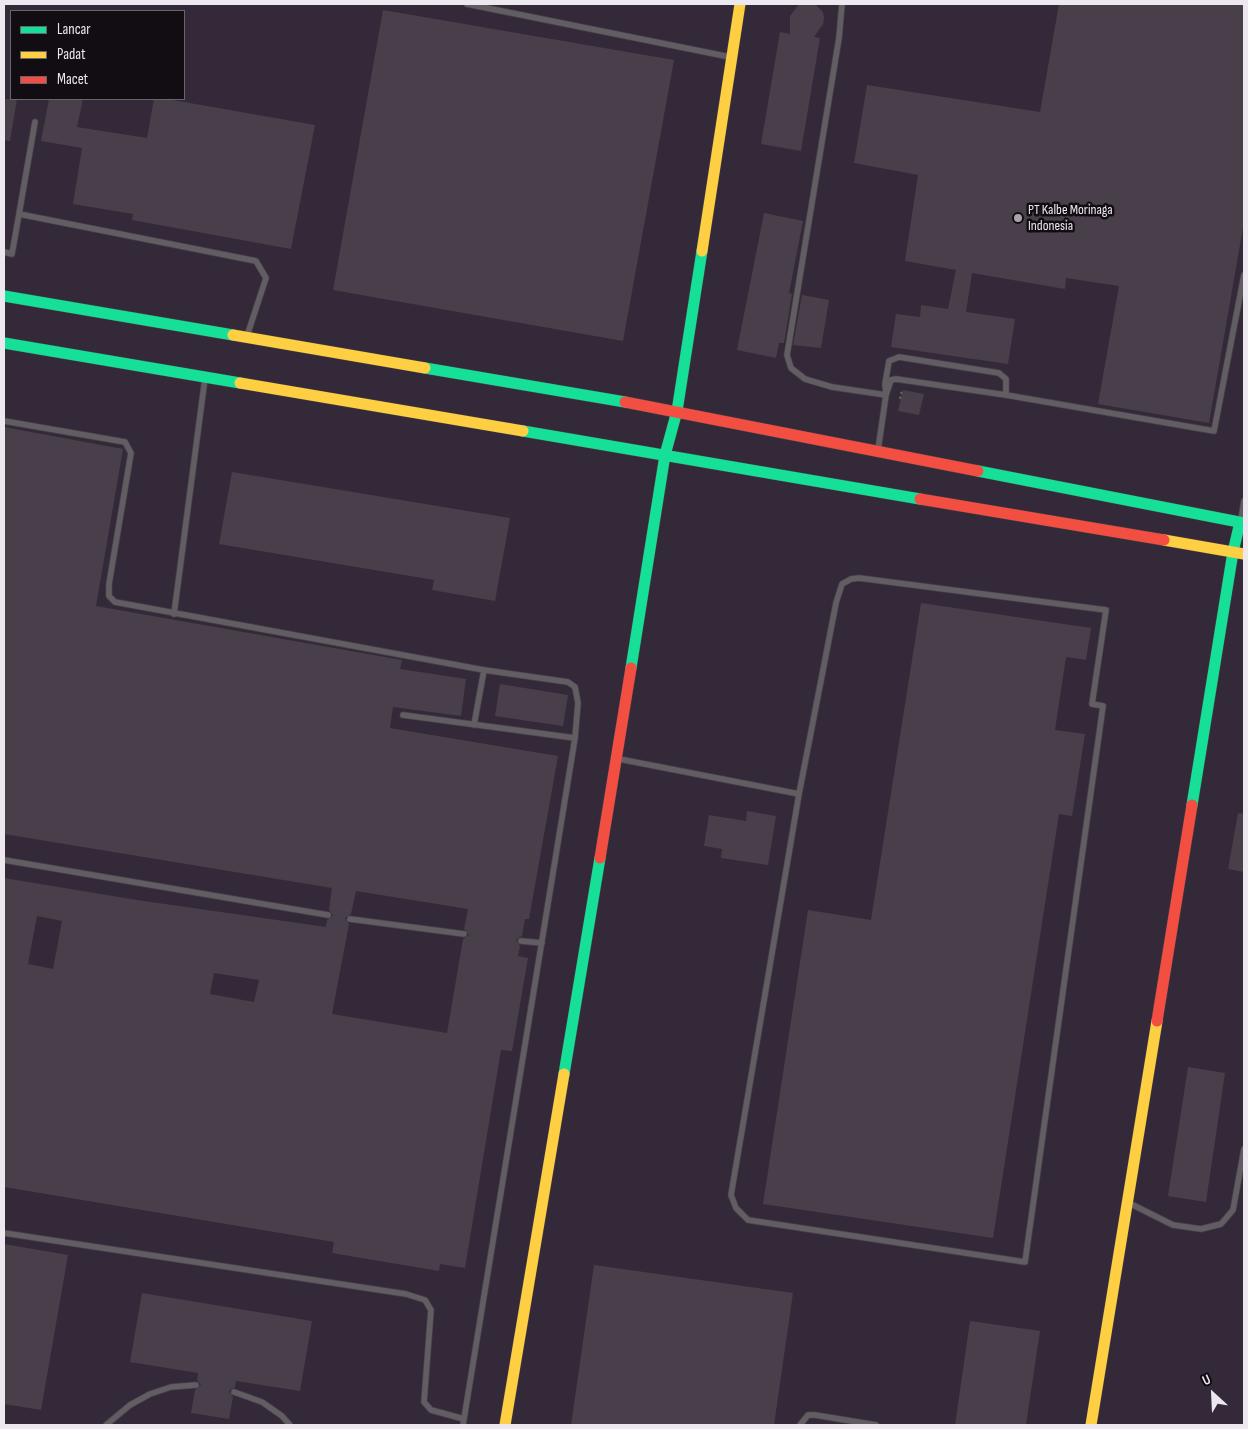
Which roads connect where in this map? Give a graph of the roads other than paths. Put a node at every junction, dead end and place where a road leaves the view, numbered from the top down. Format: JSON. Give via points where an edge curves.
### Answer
{"nodes":[{"id":1,"x":468,"y":4,"type":"edge"},
{"id":2,"x":740,"y":4,"type":"edge"},
{"id":3,"x":842,"y":4,"type":"edge"},
{"id":4,"x":732,"y":58,"type":"junction"},
{"id":5,"x":35,"y":122,"type":"dead end"},
{"id":6,"x":19,"y":214,"type":"junction"},
{"id":7,"x":4,"y":252,"type":"edge"},
{"id":8,"x":1244,"y":275,"type":"edge"},
{"id":9,"x":4,"y":296,"type":"edge"},
{"id":10,"x":247,"y":338,"type":"junction"},
{"id":11,"x":4,"y":342,"type":"edge"},
{"id":12,"x":205,"y":377,"type":"junction"},
{"id":13,"x":1006,"y":394,"type":"junction"},
{"id":14,"x":886,"y":395,"type":"junction"},
{"id":15,"x":677,"y":411,"type":"junction"},
{"id":16,"x":4,"y":421,"type":"edge"},
{"id":17,"x":878,"y":451,"type":"junction"},
{"id":18,"x":665,"y":455,"type":"junction"},
{"id":19,"x":1244,"y":501,"type":"edge"},
{"id":20,"x":1242,"y":522,"type":"edge"},
{"id":21,"x":1239,"y":553,"type":"edge"},
{"id":22,"x":174,"y":614,"type":"junction"},
{"id":23,"x":484,"y":670,"type":"junction"},
{"id":24,"x":402,"y":715,"type":"dead end"},
{"id":25,"x":474,"y":725,"type":"junction"},
{"id":26,"x":575,"y":738,"type":"junction"},
{"id":27,"x":617,"y":759,"type":"junction"},
{"id":28,"x":799,"y":794,"type":"junction"},
{"id":29,"x":4,"y":860,"type":"edge"},
{"id":30,"x":328,"y":915,"type":"dead end"},
{"id":31,"x":350,"y":919,"type":"dead end"},
{"id":32,"x":464,"y":934,"type":"dead end"},
{"id":33,"x":521,"y":941,"type":"dead end"},
{"id":34,"x":542,"y":943,"type":"junction"},
{"id":35,"x":1244,"y":1149,"type":"edge"},
{"id":36,"x":1129,"y":1203,"type":"junction"},
{"id":37,"x":4,"y":1233,"type":"edge"},
{"id":38,"x":196,"y":1385,"type":"dead end"},
{"id":39,"x":234,"y":1392,"type":"dead end"},
{"id":40,"x":464,"y":1422,"type":"edge"},
{"id":41,"x":106,"y":1425,"type":"edge"},
{"id":42,"x":290,"y":1425,"type":"edge"},
{"id":43,"x":505,"y":1425,"type":"edge"},
{"id":44,"x":800,"y":1425,"type":"edge"},
{"id":45,"x":876,"y":1425,"type":"edge"},
{"id":46,"x":1091,"y":1425,"type":"edge"}],
"edges":[{"from":1,"to":4,"type":"lane"},
{"from":2,"to":4,"type":"street"},
{"from":3,"to":14,"type":"lane","via":[[787,355],[790,368],[805,379]]},
{"from":4,"to":15,"type":"street"},
{"from":5,"to":6,"type":"lane"},
{"from":6,"to":7,"type":"lane","via":[[12,254]]},
{"from":6,"to":10,"type":"lane","via":[[256,261],[266,278]]},
{"from":8,"to":13,"type":"lane","via":[[1214,431]]},
{"from":9,"to":10,"type":"street"},
{"from":10,"to":15,"type":"street"},
{"from":11,"to":12,"type":"street"},
{"from":12,"to":18,"type":"street"},
{"from":12,"to":22,"type":"lane"},
{"from":13,"to":14,"type":"lane","via":[[896,379],[891,380]]},
{"from":13,"to":14,"type":"lane","via":[[1006,379],[999,373],[899,357],[889,361]]},
{"from":14,"to":17,"type":"lane"},
{"from":15,"to":17,"type":"street"},
{"from":15,"to":18,"type":"street"},
{"from":16,"to":22,"type":"lane","via":[[124,442],[131,453],[109,596],[116,602]]},
{"from":17,"to":20,"type":"street"},
{"from":18,"to":21,"type":"street"},
{"from":18,"to":27,"type":"street"},
{"from":19,"to":20,"type":"lane"},
{"from":20,"to":21,"type":"street"},
{"from":21,"to":36,"type":"street"},
{"from":22,"to":23,"type":"lane"},
{"from":23,"to":25,"type":"lane"},
{"from":23,"to":26,"type":"lane","via":[[568,682],[575,687],[578,703]]},
{"from":24,"to":25,"type":"lane"},
{"from":25,"to":26,"type":"lane"},
{"from":26,"to":34,"type":"lane"},
{"from":27,"to":28,"type":"lane"},
{"from":27,"to":43,"type":"street"},
{"from":28,"to":28,"type":"lane","via":[[731,1195],[736,1208],[748,1220],[1025,1262],[1103,706],[1092,704],[1106,610],[859,578],[842,584]]},
{"from":29,"to":30,"type":"lane"},
{"from":31,"to":32,"type":"lane"},
{"from":33,"to":34,"type":"lane"},
{"from":34,"to":40,"type":"lane"},
{"from":35,"to":36,"type":"lane","via":[[1233,1210],[1221,1224],[1200,1229],[1173,1225]]},
{"from":36,"to":46,"type":"street"},
{"from":37,"to":40,"type":"lane","via":[[406,1294],[425,1300],[431,1310],[424,1402],[431,1410]]},
{"from":38,"to":41,"type":"lane","via":[[171,1387],[150,1394],[130,1405]]},
{"from":39,"to":42,"type":"lane","via":[[262,1402]]},
{"from":44,"to":45,"type":"lane","via":[[808,1416],[815,1415]]}]}
